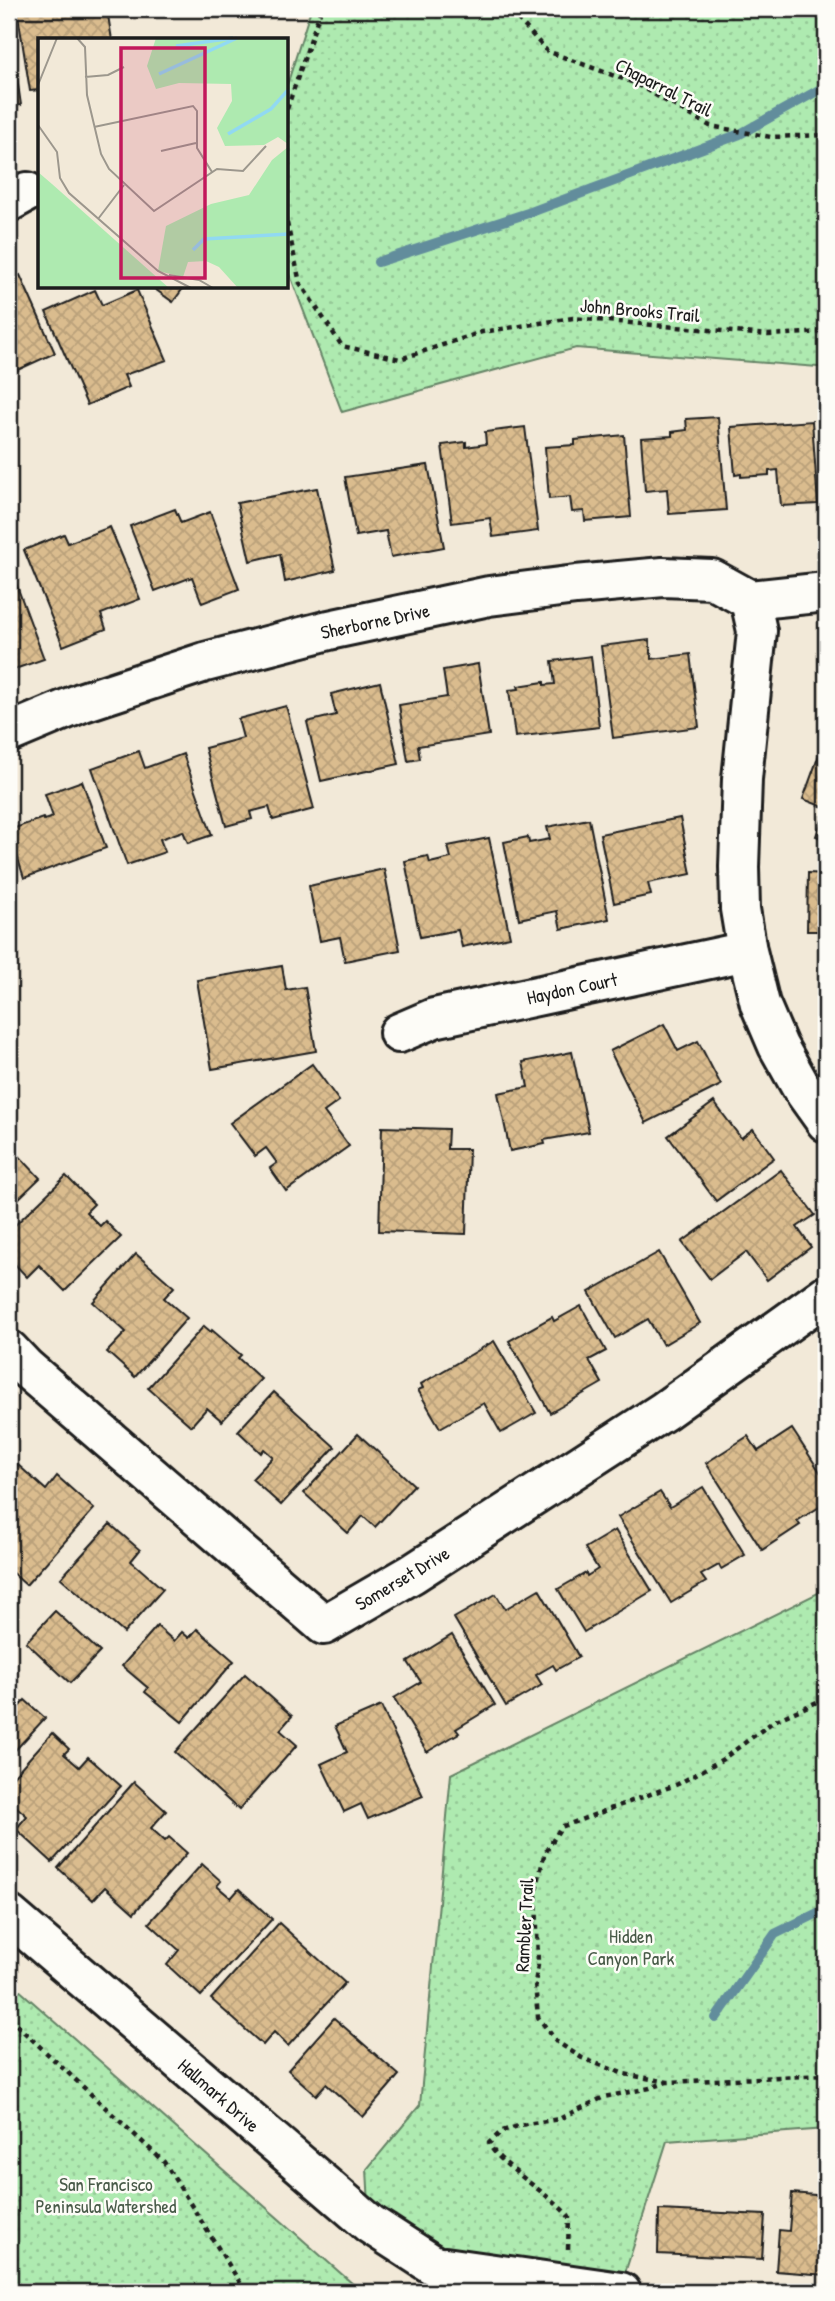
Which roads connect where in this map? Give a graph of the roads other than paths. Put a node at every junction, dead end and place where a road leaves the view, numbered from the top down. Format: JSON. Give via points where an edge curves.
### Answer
{"nodes":[{"id":1,"x":826,"y":592,"type":"edge"},
{"id":2,"x":750,"y":600,"type":"junction"},
{"id":3,"x":9,"y":733,"type":"edge"},
{"id":4,"x":747,"y":951,"type":"junction"},
{"id":5,"x":399,"y":1033,"type":"dead end"},
{"id":6,"x":826,"y":1122,"type":"edge"},
{"id":7,"x":826,"y":1295,"type":"edge"},
{"id":8,"x":15,"y":1369,"type":"edge"},
{"id":9,"x":9,"y":1915,"type":"edge"},
{"id":10,"x":436,"y":2266,"type":"junction"},
{"id":11,"x":475,"y":2292,"type":"edge"},
{"id":12,"x":621,"y":2292,"type":"edge"}],
"edges":[{"from":1,"to":2,"type":"street"},
{"from":2,"to":3,"type":"street","name":"Sherborne Drive","via":[[712,579],[663,577],[489,597],[329,630],[205,662],[83,702]]},
{"from":2,"to":4,"type":"street","via":[[757,631],[738,866]]},
{"from":4,"to":5,"type":"street","name":"Haydon Court","via":[[434,1018]]},
{"from":4,"to":6,"type":"street","via":[[760,1004],[778,1046]]},
{"from":7,"to":8,"type":"street","name":"Somerset Drive","via":[[664,1411],[412,1574],[324,1625]]},
{"from":9,"to":10,"type":"street","name":"Hallmark Drive","via":[[370,2224]]},
{"from":10,"to":11,"type":"street","name":"Hallmark Drive"},
{"from":10,"to":12,"type":"street","name":"Hallmark Drive"}]}
